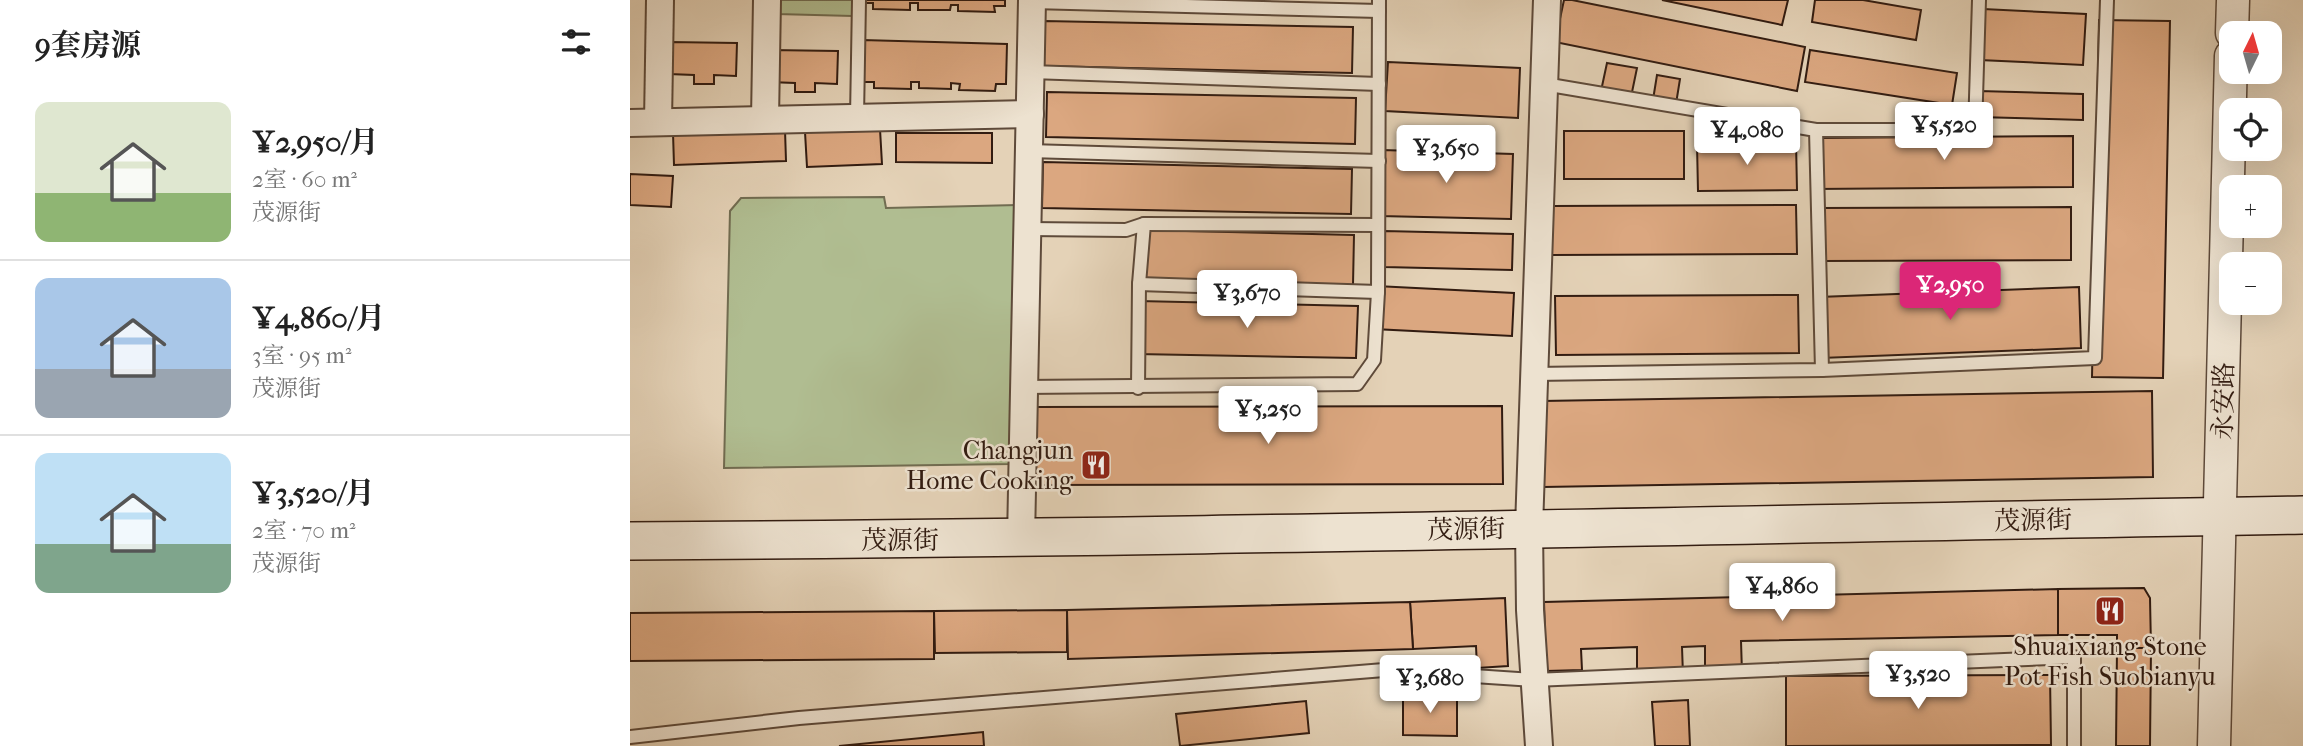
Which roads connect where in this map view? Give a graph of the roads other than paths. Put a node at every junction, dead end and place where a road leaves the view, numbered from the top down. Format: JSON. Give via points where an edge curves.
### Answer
{"nodes":[{"id":1,"x":660,"y":0,"type":"edge"},
{"id":2,"x":767,"y":0,"type":"edge"},
{"id":3,"x":859,"y":0,"type":"edge"},
{"id":4,"x":1546,"y":0,"type":"edge"},
{"id":5,"x":1979,"y":0,"type":"edge"},
{"id":6,"x":2108,"y":0,"type":"edge"},
{"id":7,"x":2232,"y":0,"type":"edge"},
{"id":8,"x":1032,"y":1,"type":"edge"},
{"id":9,"x":1379,"y":6,"type":"edge"},
{"id":10,"x":2232,"y":21,"type":"edge"},
{"id":11,"x":1031,"y":72,"type":"junction"},
{"id":12,"x":1379,"y":84,"type":"junction"},
{"id":13,"x":1543,"y":84,"type":"junction"},
{"id":14,"x":2230,"y":84,"type":"edge"},
{"id":15,"x":1030,"y":114,"type":"junction"},
{"id":16,"x":857,"y":117,"type":"junction"},
{"id":17,"x":765,"y":119,"type":"junction"},
{"id":18,"x":658,"y":122,"type":"junction"},
{"id":19,"x":630,"y":123,"type":"edge"},
{"id":20,"x":1816,"y":130,"type":"junction"},
{"id":21,"x":1029,"y":151,"type":"junction"},
{"id":22,"x":1379,"y":161,"type":"junction"},
{"id":23,"x":1144,"y":224,"type":"junction"},
{"id":24,"x":1378,"y":225,"type":"junction"},
{"id":25,"x":1028,"y":229,"type":"junction"},
{"id":26,"x":1139,"y":284,"type":"junction"},
{"id":27,"x":1378,"y":292,"type":"junction"},
{"id":28,"x":1822,"y":370,"type":"junction"},
{"id":29,"x":1534,"y":374,"type":"junction"},
{"id":30,"x":1023,"y":387,"type":"junction"},
{"id":31,"x":1138,"y":388,"type":"junction"},
{"id":32,"x":2303,"y":515,"type":"edge"},
{"id":33,"x":2221,"y":517,"type":"junction"},
{"id":34,"x":1529,"y":528,"type":"junction"},
{"id":35,"x":1021,"y":539,"type":"junction"},
{"id":36,"x":630,"y":541,"type":"edge"},
{"id":37,"x":1534,"y":680,"type":"junction"},
{"id":38,"x":630,"y":737,"type":"edge"},
{"id":39,"x":1539,"y":746,"type":"edge"},
{"id":40,"x":2074,"y":746,"type":"edge"},
{"id":41,"x":2214,"y":746,"type":"edge"}],
"edges":[{"from":1,"to":18,"type":"street"},
{"from":2,"to":17,"type":"street"},
{"from":3,"to":16,"type":"lane"},
{"from":4,"to":13,"type":"street"},
{"from":5,"to":20,"type":"lane","via":[[1975,130]]},
{"from":6,"to":28,"type":"lane","via":[[2095,358]]},
{"from":7,"to":10,"type":"street"},
{"from":8,"to":9,"type":"lane"},
{"from":8,"to":11,"type":"street"},
{"from":9,"to":12,"type":"lane"},
{"from":11,"to":12,"type":"lane"},
{"from":11,"to":15,"type":"street"},
{"from":12,"to":22,"type":"lane"},
{"from":13,"to":20,"type":"lane"},
{"from":13,"to":29,"type":"street"},
{"from":14,"to":33,"type":"street","name":"永安路"},
{"from":15,"to":16,"type":"street"},
{"from":15,"to":21,"type":"street"},
{"from":16,"to":17,"type":"street"},
{"from":17,"to":18,"type":"street"},
{"from":18,"to":19,"type":"street"},
{"from":20,"to":28,"type":"lane"},
{"from":21,"to":22,"type":"lane"},
{"from":21,"to":25,"type":"street"},
{"from":22,"to":24,"type":"lane"},
{"from":23,"to":24,"type":"lane"},
{"from":23,"to":25,"type":"lane","via":[[1126,230]]},
{"from":23,"to":26,"type":"lane"},
{"from":24,"to":27,"type":"lane"},
{"from":25,"to":30,"type":"street"},
{"from":26,"to":27,"type":"lane"},
{"from":26,"to":31,"type":"lane"},
{"from":27,"to":31,"type":"lane","via":[[1374,360],[1357,384]]},
{"from":28,"to":29,"type":"lane"},
{"from":29,"to":34,"type":"street"},
{"from":30,"to":31,"type":"lane"},
{"from":30,"to":35,"type":"street"},
{"from":32,"to":33,"type":"main road","name":"茂源街"},
{"from":33,"to":34,"type":"main road","name":"茂源街"},
{"from":33,"to":41,"type":"street","name":"永安路"},
{"from":34,"to":35,"type":"main road","name":"茂源街"},
{"from":34,"to":37,"type":"street"},
{"from":35,"to":36,"type":"main road","name":"茂源街"},
{"from":37,"to":38,"type":"lane","via":[[1384,670],[799,718]]},
{"from":37,"to":39,"type":"street"},
{"from":37,"to":40,"type":"lane","via":[[2074,657]]}]}
